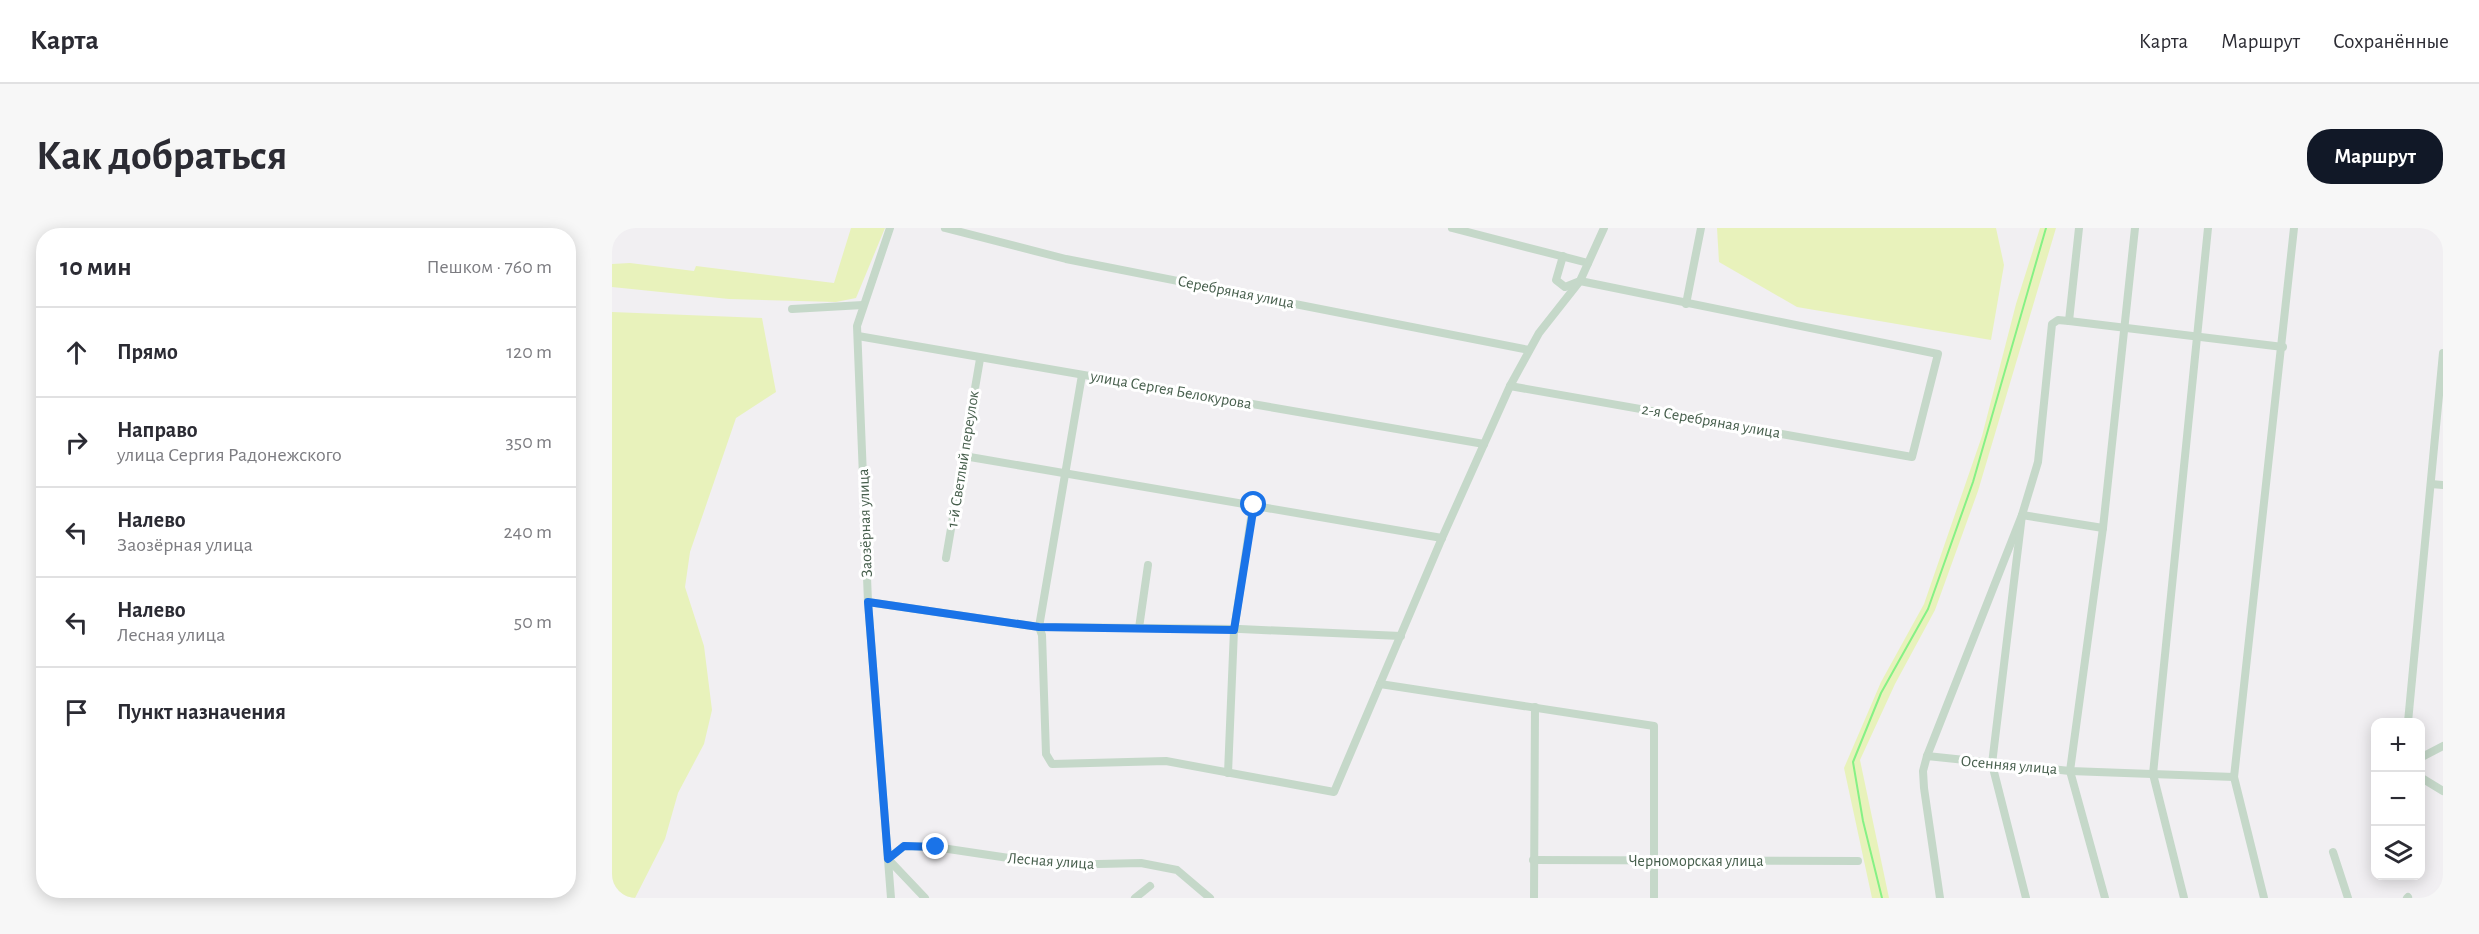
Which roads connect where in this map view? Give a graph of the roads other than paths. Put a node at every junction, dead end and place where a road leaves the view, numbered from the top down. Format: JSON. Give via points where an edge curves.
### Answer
{"nodes":[{"id":1,"x":890,"y":228,"type":"edge"},
{"id":2,"x":945,"y":228,"type":"edge"},
{"id":3,"x":1452,"y":228,"type":"edge"},
{"id":4,"x":1604,"y":228,"type":"edge"},
{"id":5,"x":1701,"y":228,"type":"edge"},
{"id":6,"x":2079,"y":228,"type":"edge"},
{"id":7,"x":2135,"y":228,"type":"edge"},
{"id":8,"x":2208,"y":228,"type":"edge"},
{"id":9,"x":2294,"y":228,"type":"edge"},
{"id":10,"x":1563,"y":256,"type":"junction"},
{"id":11,"x":1588,"y":263,"type":"junction"},
{"id":12,"x":1580,"y":281,"type":"junction"},
{"id":13,"x":1686,"y":304,"type":"junction"},
{"id":14,"x":862,"y":305,"type":"junction"},
{"id":15,"x":792,"y":309,"type":"dead end"},
{"id":16,"x":2069,"y":321,"type":"junction"},
{"id":17,"x":2123,"y":327,"type":"junction"},
{"id":18,"x":2195,"y":335,"type":"junction"},
{"id":19,"x":858,"y":336,"type":"junction"},
{"id":20,"x":2283,"y":347,"type":"junction"},
{"id":21,"x":1529,"y":350,"type":"junction"},
{"id":22,"x":2443,"y":353,"type":"edge"},
{"id":23,"x":980,"y":359,"type":"junction"},
{"id":24,"x":1082,"y":375,"type":"junction"},
{"id":25,"x":1510,"y":386,"type":"junction"},
{"id":26,"x":1484,"y":444,"type":"junction"},
{"id":27,"x":964,"y":456,"type":"junction"},
{"id":28,"x":1064,"y":474,"type":"junction"},
{"id":29,"x":2431,"y":484,"type":"junction"},
{"id":30,"x":2443,"y":485,"type":"edge"},
{"id":31,"x":1254,"y":505,"type":"junction"},
{"id":32,"x":2022,"y":515,"type":"junction"},
{"id":33,"x":2103,"y":528,"type":"junction"},
{"id":34,"x":1442,"y":538,"type":"junction"},
{"id":35,"x":946,"y":558,"type":"dead end"},
{"id":36,"x":1148,"y":565,"type":"dead end"},
{"id":37,"x":868,"y":602,"type":"junction"},
{"id":38,"x":1039,"y":627,"type":"junction"},
{"id":39,"x":1139,"y":628,"type":"junction"},
{"id":40,"x":1234,"y":630,"type":"junction"},
{"id":41,"x":1401,"y":636,"type":"junction"},
{"id":42,"x":1380,"y":684,"type":"junction"},
{"id":43,"x":1535,"y":707,"type":"junction"},
{"id":44,"x":2408,"y":718,"type":"edge"},
{"id":45,"x":2443,"y":746,"type":"edge"},
{"id":46,"x":1927,"y":756,"type":"junction"},
{"id":47,"x":2425,"y":756,"type":"edge"},
{"id":48,"x":1992,"y":764,"type":"junction"},
{"id":49,"x":2070,"y":771,"type":"junction"},
{"id":50,"x":1228,"y":773,"type":"junction"},
{"id":51,"x":2153,"y":774,"type":"junction"},
{"id":52,"x":2234,"y":777,"type":"junction"},
{"id":53,"x":2425,"y":780,"type":"edge"},
{"id":54,"x":2443,"y":791,"type":"edge"},
{"id":55,"x":2334,"y":852,"type":"dead end"},
{"id":56,"x":888,"y":859,"type":"junction"},
{"id":57,"x":1533,"y":860,"type":"junction"},
{"id":58,"x":1654,"y":861,"type":"junction"},
{"id":59,"x":1858,"y":861,"type":"dead end"},
{"id":60,"x":1150,"y":886,"type":"dead end"},
{"id":61,"x":891,"y":898,"type":"edge"},
{"id":62,"x":925,"y":898,"type":"edge"},
{"id":63,"x":1136,"y":898,"type":"edge"},
{"id":64,"x":1210,"y":898,"type":"edge"},
{"id":65,"x":1534,"y":898,"type":"edge"},
{"id":66,"x":1654,"y":898,"type":"edge"},
{"id":67,"x":1940,"y":898,"type":"edge"},
{"id":68,"x":2026,"y":898,"type":"edge"},
{"id":69,"x":2105,"y":898,"type":"edge"},
{"id":70,"x":2184,"y":898,"type":"edge"},
{"id":71,"x":2264,"y":898,"type":"edge"},
{"id":72,"x":2348,"y":898,"type":"edge"}],
"edges":[{"from":1,"to":14,"type":"street","name":"Заозёрная улица"},
{"from":2,"to":21,"type":"street","name":"Серебряная улица","via":[[1066,259]]},
{"from":3,"to":10,"type":"street"},
{"from":4,"to":11,"type":"street"},
{"from":5,"to":13,"type":"street"},
{"from":6,"to":16,"type":"street"},
{"from":7,"to":17,"type":"street"},
{"from":8,"to":18,"type":"street"},
{"from":9,"to":20,"type":"street"},
{"from":10,"to":11,"type":"street"},
{"from":10,"to":12,"type":"street","via":[[1556,274],[1559,284],[1569,287]]},
{"from":11,"to":12,"type":"street"},
{"from":12,"to":13,"type":"street"},
{"from":12,"to":21,"type":"street"},
{"from":13,"to":25,"type":"street","name":"2-я Серебряная улица","via":[[1938,354],[1911,457]]},
{"from":14,"to":15,"type":"street"},
{"from":14,"to":19,"type":"street","name":"Заозёрная улица"},
{"from":16,"to":17,"type":"street"},
{"from":16,"to":32,"type":"street","via":[[2052,324],[2038,462]]},
{"from":17,"to":18,"type":"street"},
{"from":17,"to":33,"type":"street"},
{"from":18,"to":20,"type":"street"},
{"from":18,"to":51,"type":"street"},
{"from":19,"to":23,"type":"street","name":"улица Сергея Белокурова"},
{"from":19,"to":37,"type":"street","name":"Заозёрная улица"},
{"from":20,"to":52,"type":"street"},
{"from":21,"to":25,"type":"street"},
{"from":22,"to":29,"type":"street"},
{"from":23,"to":24,"type":"street","name":"улица Сергея Белокурова"},
{"from":23,"to":27,"type":"street","name":"1-й Светлый переулок"},
{"from":24,"to":26,"type":"street","name":"улица Сергея Белокурова"},
{"from":24,"to":28,"type":"street"},
{"from":25,"to":26,"type":"street"},
{"from":26,"to":34,"type":"street"},
{"from":27,"to":28,"type":"street"},
{"from":27,"to":35,"type":"street","name":"1-й Светлый переулок"},
{"from":28,"to":31,"type":"street"},
{"from":28,"to":38,"type":"street"},
{"from":29,"to":30,"type":"street"},
{"from":29,"to":44,"type":"street"},
{"from":31,"to":34,"type":"street"},
{"from":31,"to":40,"type":"street"},
{"from":32,"to":33,"type":"street"},
{"from":32,"to":46,"type":"street"},
{"from":32,"to":48,"type":"street"},
{"from":33,"to":49,"type":"street"},
{"from":34,"to":41,"type":"street"},
{"from":36,"to":39,"type":"street"},
{"from":37,"to":38,"type":"street"},
{"from":37,"to":56,"type":"street","name":"Заозёрная улица"},
{"from":38,"to":39,"type":"street"},
{"from":38,"to":50,"type":"street","via":[[1046,754],[1052,764],[1166,762]]},
{"from":39,"to":40,"type":"street"},
{"from":40,"to":41,"type":"street"},
{"from":40,"to":50,"type":"street"},
{"from":41,"to":42,"type":"street"},
{"from":42,"to":43,"type":"street"},
{"from":42,"to":50,"type":"street","via":[[1334,792]]},
{"from":43,"to":57,"type":"street"},
{"from":43,"to":58,"type":"street","via":[[1654,726]]},
{"from":45,"to":47,"type":"street"},
{"from":46,"to":48,"type":"street","name":"Осенняя улица"},
{"from":46,"to":67,"type":"street","via":[[1924,788]]},
{"from":48,"to":49,"type":"street","name":"Осенняя улица"},
{"from":48,"to":68,"type":"street"},
{"from":49,"to":51,"type":"street","name":"Осенняя улица"},
{"from":49,"to":69,"type":"street"},
{"from":51,"to":52,"type":"street","name":"Осенняя улица"},
{"from":51,"to":70,"type":"street"},
{"from":52,"to":71,"type":"street"},
{"from":53,"to":54,"type":"street"},
{"from":55,"to":72,"type":"street"},
{"from":56,"to":61,"type":"street","name":"Заозёрная улица"},
{"from":56,"to":62,"type":"street"},
{"from":56,"to":64,"type":"street","name":"Лесная улица","via":[[904,846],[1056,865],[1141,863],[1177,870]]},
{"from":57,"to":58,"type":"street","name":"Черноморская улица"},
{"from":57,"to":65,"type":"street"},
{"from":58,"to":59,"type":"street","name":"Черноморская улица"},
{"from":58,"to":66,"type":"street"},
{"from":60,"to":63,"type":"street"}]}
